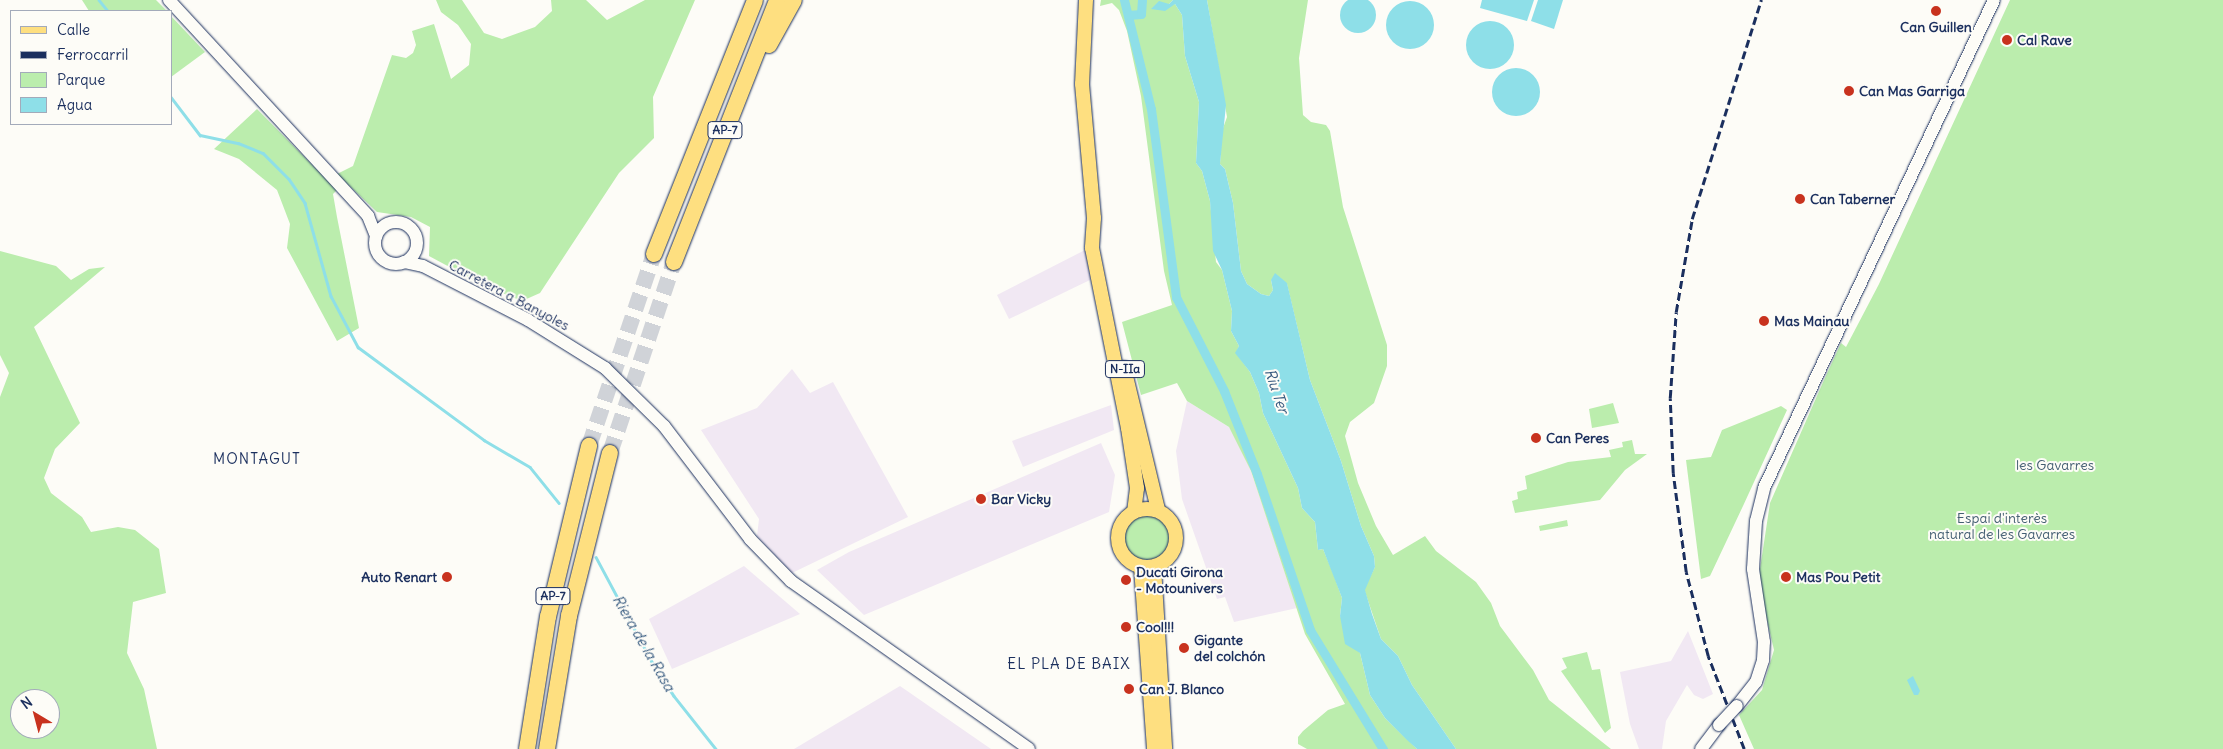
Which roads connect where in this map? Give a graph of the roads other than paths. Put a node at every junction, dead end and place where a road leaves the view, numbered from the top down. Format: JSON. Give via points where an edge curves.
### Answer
{"nodes":[{"id":1,"x":168,"y":0,"type":"edge"},
{"id":2,"x":755,"y":0,"type":"edge"},
{"id":3,"x":777,"y":0,"type":"edge"},
{"id":4,"x":794,"y":0,"type":"edge"},
{"id":5,"x":1086,"y":0,"type":"edge"},
{"id":6,"x":1994,"y":0,"type":"edge"},
{"id":7,"x":692,"y":212,"type":"junction"},
{"id":8,"x":368,"y":216,"type":"junction"},
{"id":9,"x":390,"y":222,"type":"junction"},
{"id":10,"x":1094,"y":228,"type":"junction"},
{"id":11,"x":376,"y":236,"type":"junction"},
{"id":12,"x":417,"y":247,"type":"junction"},
{"id":13,"x":654,"y":254,"type":"tunnel mouth"},
{"id":14,"x":404,"y":262,"type":"junction"},
{"id":15,"x":674,"y":262,"type":"tunnel mouth"},
{"id":16,"x":423,"y":266,"type":"junction"},
{"id":17,"x":589,"y":446,"type":"tunnel mouth"},
{"id":18,"x":610,"y":452,"type":"tunnel mouth"},
{"id":19,"x":1158,"y":510,"type":"junction"},
{"id":20,"x":1134,"y":511,"type":"junction"},
{"id":21,"x":1148,"y":567,"type":"junction"},
{"id":22,"x":527,"y":749,"type":"edge"},
{"id":23,"x":547,"y":749,"type":"edge"},
{"id":24,"x":1029,"y":749,"type":"edge"},
{"id":25,"x":1154,"y":749,"type":"edge"},
{"id":26,"x":1165,"y":749,"type":"edge"},
{"id":27,"x":1701,"y":749,"type":"edge"}],
"edges":[{"from":1,"to":8,"type":"street"},
{"from":2,"to":13,"type":"highway","number":"AP-7"},
{"from":3,"to":7,"type":"highway","number":"AP-7"},
{"from":4,"to":7,"type":"highway","via":[[753,76]]},
{"from":5,"to":10,"type":"main road","number":"N-IIa","via":[[1082,84]]},
{"from":6,"to":27,"type":"street","bridge":true,"via":[[1764,488],[1756,521],[1753,556],[1754,586],[1764,642],[1763,660],[1756,682]]},
{"from":7,"to":15,"type":"highway","number":"AP-7"},
{"from":8,"to":9,"type":"street"},
{"from":8,"to":11,"type":"street"},
{"from":9,"to":11,"type":"street"},
{"from":9,"to":12,"type":"street","via":[[401,222],[410,227],[416,236]]},
{"from":10,"to":19,"type":"main road","number":"N-IIa","via":[[1101,247],[1113,324]]},
{"from":10,"to":20,"type":"main road","number":"N-IIa","via":[[1092,248],[1137,488]]},
{"from":11,"to":14,"type":"street","via":[[381,258],[392,263]]},
{"from":12,"to":14,"type":"street"},
{"from":12,"to":16,"type":"street"},
{"from":14,"to":16,"type":"street","name":"Carretera a Banyoles"},
{"from":16,"to":24,"type":"street","name":"Carretera a Banyoles","via":[[580,350],[627,386],[645,404],[750,538],[791,581]]},
{"from":17,"to":22,"type":"highway","number":"AP-7","via":[[548,617]]},
{"from":18,"to":23,"type":"highway","number":"AP-7","via":[[569,616]]},
{"from":19,"to":20,"type":"main road"},
{"from":19,"to":21,"type":"main road","number":"N-IIa","via":[[1170,518],[1177,535],[1176,546],[1167,560]]},
{"from":20,"to":21,"type":"main road","number":"N-IIa","via":[[1123,521],[1118,536],[1126,558]]},
{"from":21,"to":25,"type":"main road"},
{"from":21,"to":26,"type":"main road"}]}
